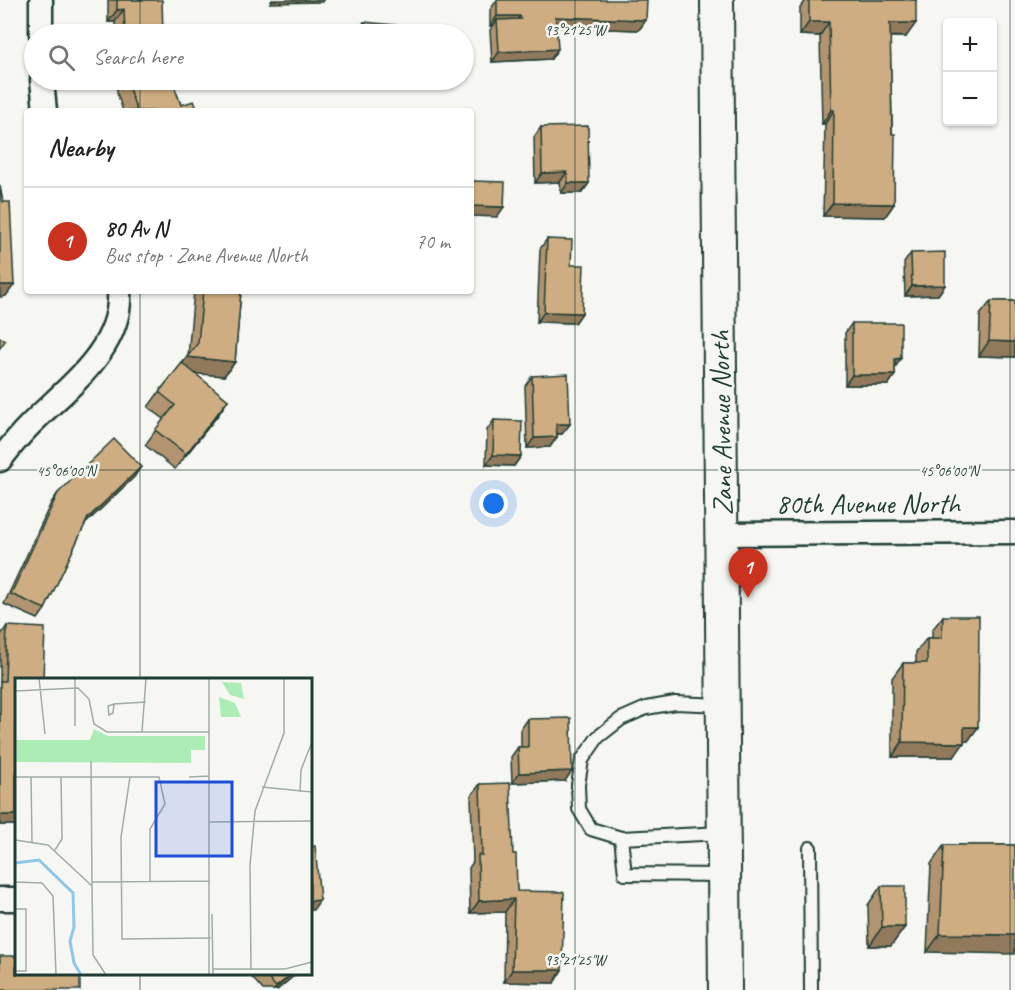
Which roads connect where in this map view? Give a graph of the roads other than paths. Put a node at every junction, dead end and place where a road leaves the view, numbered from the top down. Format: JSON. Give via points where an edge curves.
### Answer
{"nodes":[{"id":1,"x":41,"y":0,"type":"edge"},
{"id":2,"x":717,"y":0,"type":"edge"},
{"id":3,"x":41,"y":24,"type":"edge"},
{"id":4,"x":42,"y":90,"type":"edge"},
{"id":5,"x":44,"y":108,"type":"edge"},
{"id":6,"x":119,"y":294,"type":"edge"},
{"id":7,"x":0,"y":460,"type":"edge"},
{"id":8,"x":1015,"y":532,"type":"edge"},
{"id":9,"x":722,"y":534,"type":"junction"},
{"id":10,"x":723,"y":705,"type":"junction"},
{"id":11,"x":724,"y":832,"type":"junction"},
{"id":12,"x":621,"y":838,"type":"junction"},
{"id":13,"x":810,"y":848,"type":"dead end"},
{"id":14,"x":724,"y":875,"type":"junction"},
{"id":15,"x":725,"y":990,"type":"edge"},
{"id":16,"x":811,"y":990,"type":"edge"}],
"edges":[{"from":1,"to":3,"type":"street"},
{"from":2,"to":9,"type":"main road","name":"Zane Avenue North"},
{"from":4,"to":5,"type":"street"},
{"from":6,"to":7,"type":"street","via":[[112,331],[95,360]]},
{"from":8,"to":9,"type":"street","name":"80th Avenue North"},
{"from":9,"to":10,"type":"main road","name":"Zane Avenue North"},
{"from":10,"to":11,"type":"main road","name":"Zane Avenue North"},
{"from":10,"to":12,"type":"lane","via":[[675,703],[646,708],[621,719],[598,737],[582,760],[579,809],[591,829]]},
{"from":11,"to":12,"type":"lane"},
{"from":11,"to":14,"type":"main road","name":"Zane Avenue North"},
{"from":12,"to":14,"type":"lane","via":[[624,874]]},
{"from":13,"to":16,"type":"lane"},
{"from":14,"to":15,"type":"main road","name":"Zane Avenue North"}]}
